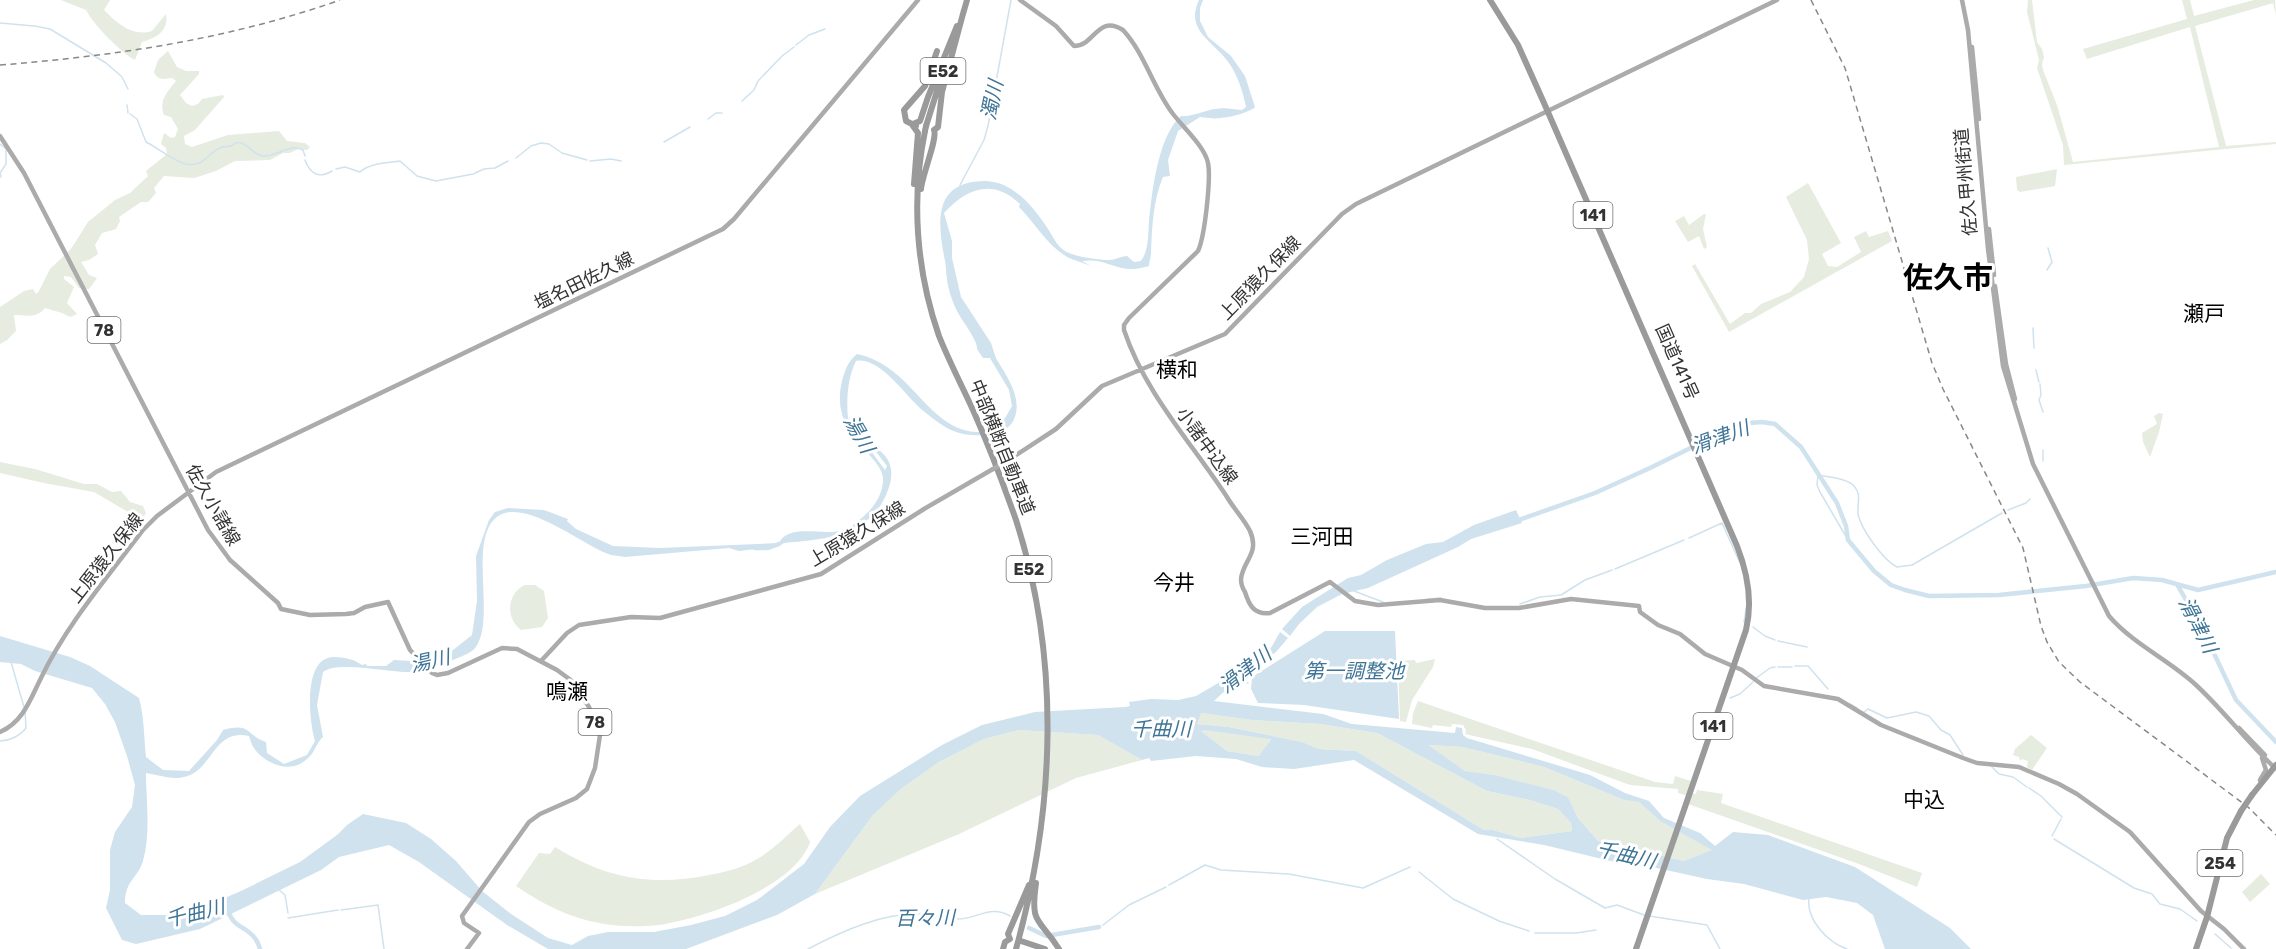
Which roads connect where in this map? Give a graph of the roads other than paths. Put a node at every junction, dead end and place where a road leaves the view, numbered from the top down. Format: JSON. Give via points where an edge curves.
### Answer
{"nodes":[{"id":1,"x":918,"y":0,"type":"edge"},
{"id":2,"x":967,"y":0,"type":"edge"},
{"id":3,"x":1020,"y":0,"type":"edge"},
{"id":4,"x":1490,"y":0,"type":"edge"},
{"id":5,"x":1495,"y":0,"type":"edge"},
{"id":6,"x":1776,"y":0,"type":"edge"},
{"id":7,"x":1964,"y":0,"type":"edge"},
{"id":8,"x":963,"y":13,"type":"junction"},
{"id":9,"x":937,"y":51,"type":"dead end"},
{"id":10,"x":1549,"y":110,"type":"junction"},
{"id":11,"x":911,"y":124,"type":"junction"},
{"id":12,"x":934,"y":130,"type":"junction"},
{"id":13,"x":0,"y":136,"type":"edge"},
{"id":14,"x":918,"y":226,"type":"junction"},
{"id":15,"x":919,"y":241,"type":"junction"},
{"id":16,"x":1140,"y":370,"type":"junction"},
{"id":17,"x":188,"y":491,"type":"junction"},
{"id":18,"x":541,"y":662,"type":"junction"},
{"id":19,"x":1735,"y":665,"type":"junction"},
{"id":20,"x":2214,"y":703,"type":"junction"},
{"id":21,"x":0,"y":732,"type":"edge"},
{"id":22,"x":2254,"y":748,"type":"junction"},
{"id":23,"x":2276,"y":767,"type":"edge"},
{"id":24,"x":2253,"y":795,"type":"junction"},
{"id":25,"x":1040,"y":841,"type":"junction"},
{"id":26,"x":2207,"y":917,"type":"junction"},
{"id":27,"x":1017,"y":942,"type":"edge"},
{"id":28,"x":467,"y":949,"type":"edge"},
{"id":29,"x":1003,"y":949,"type":"edge"},
{"id":30,"x":1040,"y":949,"type":"edge"},
{"id":31,"x":1045,"y":949,"type":"edge"},
{"id":32,"x":1059,"y":949,"type":"edge"},
{"id":33,"x":1636,"y":949,"type":"edge"},
{"id":34,"x":2196,"y":949,"type":"edge"},
{"id":35,"x":2244,"y":949,"type":"edge"}],
"edges":[{"from":1,"to":17,"type":"main road","name":"塩名田佐久線","via":[[723,230],[216,472]]},
{"from":2,"to":8,"type":"highway","name":"中部横断自動車道","number":"E52"},
{"from":3,"to":16,"type":"main road","name":"小諸中込線","via":[[1056,26],[1074,46],[1085,44],[1103,27],[1121,28],[1175,117],[1204,153],[1208,165],[1201,243],[1194,256],[1125,323],[1124,333]]},
{"from":4,"to":10,"type":"highway","name":"国道141号","number":"141","via":[[1518,45]]},
{"from":5,"to":10,"type":"highway","name":"国道141号","number":"141","via":[[1521,44]]},
{"from":6,"to":10,"type":"main road","name":"上原猿久保線"},
{"from":7,"to":20,"type":"main road","name":"佐久甲州街道","via":[[2001,334],[2014,395],[2049,497],[2106,612]]},
{"from":8,"to":11,"type":"highway","via":[[920,122]]},
{"from":8,"to":12,"type":"highway","via":[[942,92],[938,128]]},
{"from":8,"to":14,"type":"highway","name":"中部横断自動車道","number":"E52","via":[[926,128],[917,187]]},
{"from":9,"to":11,"type":"highway","via":[[925,86],[904,110],[904,117]]},
{"from":10,"to":16,"type":"main road","name":"上原猿久保線","via":[[1356,204],[1225,333]]},
{"from":10,"to":19,"type":"highway","name":"国道141号","number":"141","via":[[1743,561],[1749,591],[1748,621]]},
{"from":11,"to":12,"type":"highway"},
{"from":11,"to":15,"type":"highway","via":[[918,133],[914,181]]},
{"from":12,"to":14,"type":"highway","via":[[936,136],[921,186]]},
{"from":13,"to":17,"type":"main road","name":"佐久小諸線","number":"78","via":[[24,173]]},
{"from":14,"to":15,"type":"highway","name":"中部横断自動車道","number":"E52"},
{"from":15,"to":25,"type":"highway","name":"中部横断自動車道","number":"E52","via":[[937,328],[986,441],[1028,566],[1040,633],[1046,703],[1048,750]]},
{"from":16,"to":18,"type":"main road","name":"上原猿久保線","bridge":true,"via":[[1099,388],[1056,429],[821,574],[660,618],[631,617],[579,625]]},
{"from":16,"to":19,"type":"main road","name":"小諸中込線","via":[[1250,532],[1254,549],[1241,580],[1251,608],[1261,613],[1269,613],[1328,582],[1361,603],[1388,605],[1440,600],[1510,608],[1571,599],[1639,606],[1640,612],[1680,634],[1705,654]]},
{"from":17,"to":18,"type":"main road","name":"佐久小諸線","number":"78","via":[[222,550],[281,609],[310,615],[346,614],[388,602],[409,647],[437,675],[504,648],[517,649]]},
{"from":17,"to":21,"type":"main road","name":"上原猿久保線","via":[[143,530],[54,650],[27,707],[11,727]]},
{"from":18,"to":28,"type":"main road","name":"佐久小諸線","number":"78","via":[[572,681],[589,707],[600,740],[591,780],[576,798],[537,816],[519,834],[462,916],[462,921],[479,933]]},
{"from":19,"to":26,"type":"main road","via":[[1764,686],[1838,699],[1881,725],[1963,758],[2016,766],[2066,787],[2130,832]]},
{"from":19,"to":33,"type":"highway","name":"国道141号","number":"141"},
{"from":20,"to":22,"type":"main road","name":"佐久甲州街道"},
{"from":20,"to":23,"type":"main road","name":"佐久甲州街道"},
{"from":22,"to":23,"type":"main road","name":"佐久甲州街道"},
{"from":22,"to":24,"type":"main road","via":[[2266,768]]},
{"from":23,"to":24,"type":"highway","number":"254"},
{"from":24,"to":26,"type":"highway","number":"254","bridge":true,"via":[[2227,838]]},
{"from":25,"to":27,"type":"highway","name":"中部横断自動車道","number":"E52"},
{"from":25,"to":27,"type":"highway","via":[[1024,900],[1008,934]]},
{"from":25,"to":32,"type":"highway","via":[[1034,907],[1037,921]]},
{"from":26,"to":34,"type":"highway","number":"254"},
{"from":26,"to":35,"type":"main road"},
{"from":27,"to":29,"type":"highway","via":[[1005,942]]},
{"from":27,"to":30,"type":"highway"},
{"from":27,"to":31,"type":"highway"}]}
